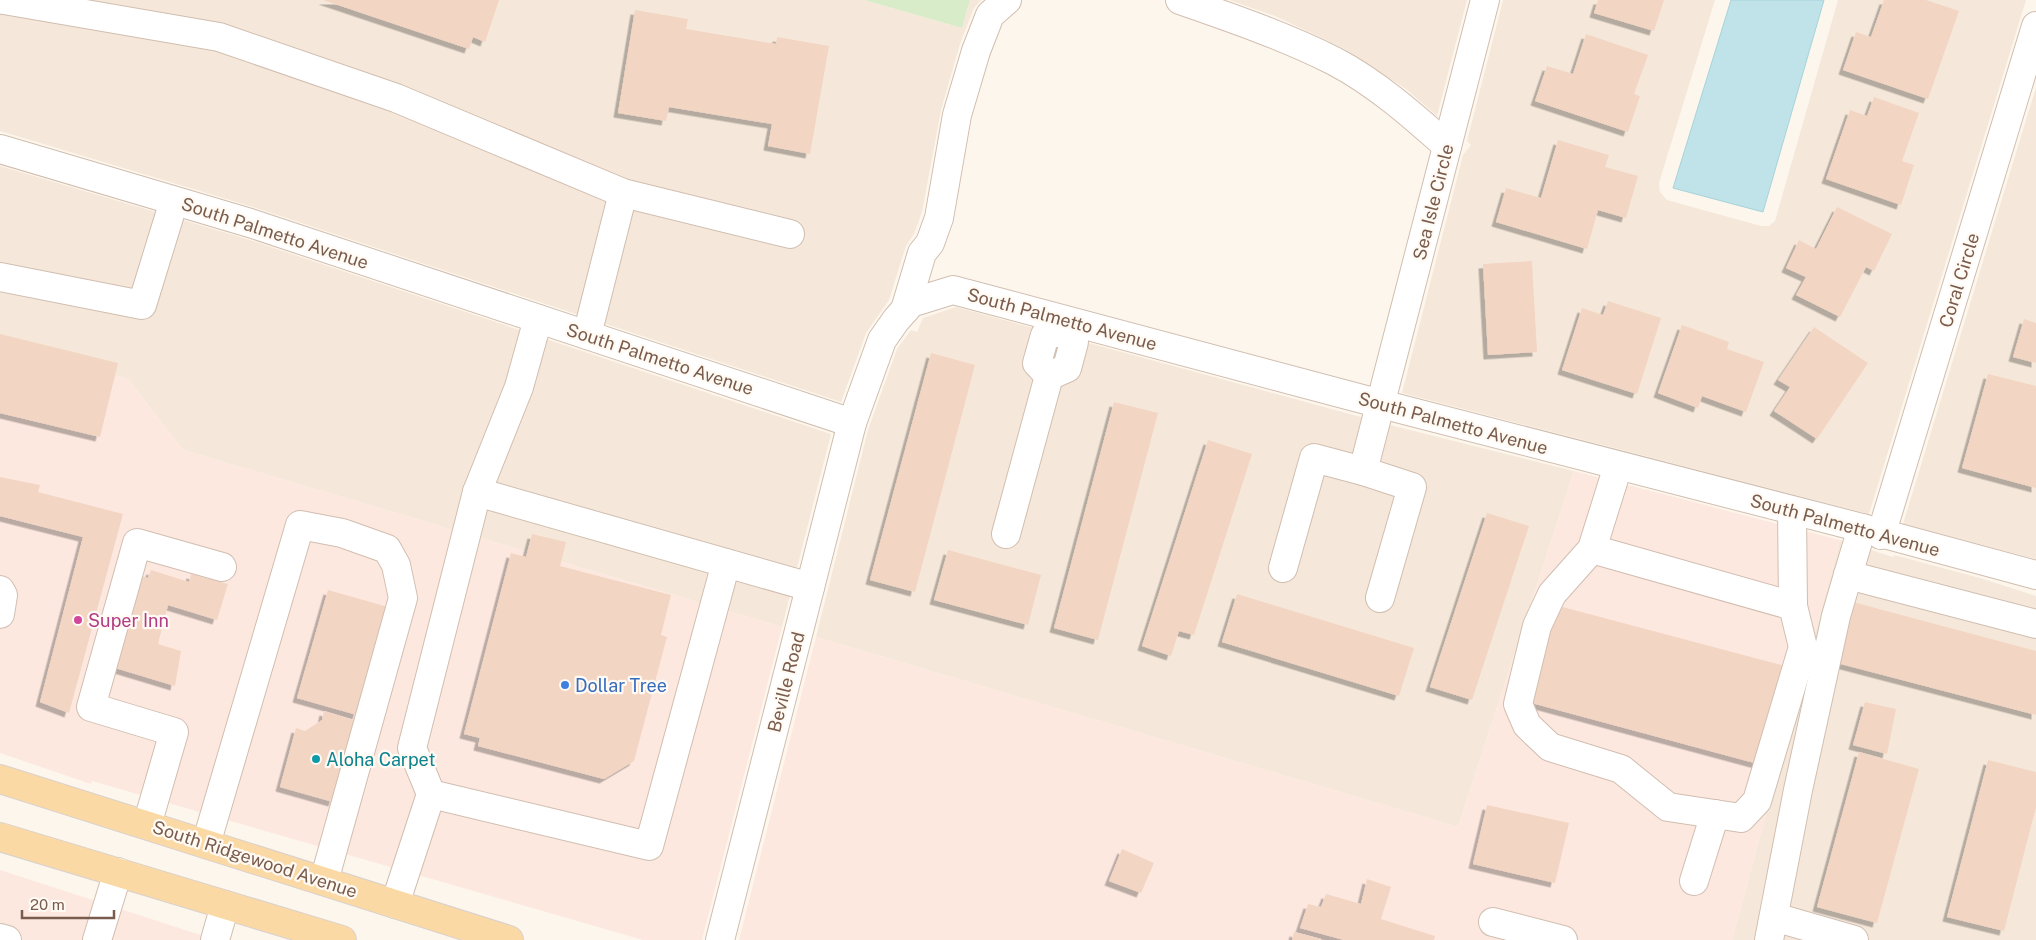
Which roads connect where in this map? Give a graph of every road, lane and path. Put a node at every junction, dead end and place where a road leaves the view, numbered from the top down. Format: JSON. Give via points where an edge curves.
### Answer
{"nodes":[{"id":1,"x":4,"y":0,"type":"edge"},
{"id":2,"x":1007,"y":0,"type":"edge"},
{"id":3,"x":1180,"y":0,"type":"edge"},
{"id":4,"x":1485,"y":0,"type":"edge"},
{"id":5,"x":2036,"y":26,"type":"edge"},
{"id":6,"x":1448,"y":146,"type":"junction"},
{"id":7,"x":0,"y":149,"type":"edge"},
{"id":8,"x":623,"y":193,"type":"junction"},
{"id":9,"x":174,"y":201,"type":"junction"},
{"id":10,"x":790,"y":234,"type":"dead end"},
{"id":11,"x":0,"y":277,"type":"edge"},
{"id":12,"x":905,"y":310,"type":"junction"},
{"id":13,"x":538,"y":319,"type":"junction"},
{"id":14,"x":1064,"y":326,"type":"junction"},
{"id":15,"x":587,"y":335,"type":"junction"},
{"id":16,"x":1381,"y":404,"type":"junction"},
{"id":17,"x":852,"y":424,"type":"junction"},
{"id":18,"x":1618,"y":466,"type":"junction"},
{"id":19,"x":1363,"y":471,"type":"junction"},
{"id":20,"x":477,"y":492,"type":"junction"},
{"id":21,"x":1792,"y":511,"type":"junction"},
{"id":22,"x":1872,"y":531,"type":"junction"},
{"id":23,"x":1006,"y":534,"type":"dead end"},
{"id":24,"x":1592,"y":549,"type":"junction"},
{"id":25,"x":726,"y":563,"type":"junction"},
{"id":26,"x":222,"y":567,"type":"dead end"},
{"id":27,"x":1283,"y":568,"type":"dead end"},
{"id":28,"x":1848,"y":575,"type":"junction"},
{"id":29,"x":2036,"y":575,"type":"edge"},
{"id":30,"x":810,"y":587,"type":"junction"},
{"id":31,"x":0,"y":590,"type":"edge"},
{"id":32,"x":1380,"y":598,"type":"dead end"},
{"id":33,"x":1793,"y":606,"type":"junction"},
{"id":34,"x":0,"y":614,"type":"edge"},
{"id":35,"x":2036,"y":624,"type":"edge"},
{"id":36,"x":0,"y":779,"type":"edge"},
{"id":37,"x":431,"y":794,"type":"junction"},
{"id":38,"x":1715,"y":814,"type":"junction"},
{"id":39,"x":146,"y":825,"type":"junction"},
{"id":40,"x":0,"y":837,"type":"edge"},
{"id":41,"x":206,"y":844,"type":"junction"},
{"id":42,"x":118,"y":872,"type":"junction"},
{"id":43,"x":324,"y":881,"type":"junction"},
{"id":44,"x":1694,"y":881,"type":"dead end"},
{"id":45,"x":225,"y":904,"type":"junction"},
{"id":46,"x":396,"y":904,"type":"junction"},
{"id":47,"x":1493,"y":922,"type":"dead end"},
{"id":48,"x":1771,"y":929,"type":"edge"},
{"id":49,"x":0,"y":938,"type":"edge"},
{"id":50,"x":7,"y":940,"type":"edge"},
{"id":51,"x":97,"y":940,"type":"edge"},
{"id":52,"x":215,"y":940,"type":"edge"},
{"id":53,"x":342,"y":940,"type":"edge"},
{"id":54,"x":509,"y":940,"type":"edge"},
{"id":55,"x":720,"y":940,"type":"edge"},
{"id":56,"x":1563,"y":940,"type":"edge"},
{"id":57,"x":1854,"y":940,"type":"edge"}],
"edges":[{"from":1,"to":8,"type":"street","via":[[219,37],[396,98]]},
{"from":2,"to":12,"type":"street","via":[[990,15],[976,51],[958,115],[939,218],[930,243],[922,253]]},
{"from":3,"to":6,"type":"street","via":[[1269,31],[1335,62],[1396,102]]},
{"from":4,"to":6,"type":"street","name":"Sea Isle Circle"},
{"from":5,"to":22,"type":"street","name":"Coral Circle"},
{"from":6,"to":16,"type":"street","name":"Sea Isle Circle"},
{"from":7,"to":9,"type":"street","name":"South Palmetto Avenue"},
{"from":8,"to":10,"type":"street"},
{"from":8,"to":15,"type":"street"},
{"from":9,"to":11,"type":"street","via":[[142,305]]},
{"from":9,"to":13,"type":"street","name":"South Palmetto Avenue","via":[[260,226]]},
{"from":12,"to":14,"type":"street","name":"South Palmetto Avenue","via":[[911,303],[953,290]]},
{"from":12,"to":17,"type":"street","name":"South Palmetto Avenue","via":[[882,340]]},
{"from":13,"to":15,"type":"street","name":"South Palmetto Avenue"},
{"from":13,"to":20,"type":"street","via":[[519,387]]},
{"from":14,"to":16,"type":"street","name":"South Palmetto Avenue"},
{"from":14,"to":23,"type":"street","via":[[1045,335],[1037,363],[1049,376]]},
{"from":15,"to":17,"type":"street","name":"South Palmetto Avenue"},
{"from":16,"to":18,"type":"street","name":"South Palmetto Avenue"},
{"from":16,"to":19,"type":"street","name":"Sea Isle Circle"},
{"from":17,"to":30,"type":"street","name":"Beville Road"},
{"from":18,"to":21,"type":"street","name":"South Palmetto Avenue"},
{"from":18,"to":24,"type":"street"},
{"from":19,"to":27,"type":"street","via":[[1314,458]]},
{"from":19,"to":32,"type":"street","via":[[1412,486]]},
{"from":20,"to":25,"type":"street"},
{"from":20,"to":37,"type":"street","via":[[412,748]]},
{"from":21,"to":22,"type":"street","name":"South Palmetto Avenue"},
{"from":21,"to":33,"type":"street"},
{"from":22,"to":28,"type":"street","name":"Coral Circle"},
{"from":22,"to":29,"type":"street","name":"South Palmetto Avenue"},
{"from":24,"to":33,"type":"street"},
{"from":24,"to":38,"type":"street","via":[[1552,594],[1537,626],[1518,704],[1528,725],[1550,747],[1621,769],[1668,807]]},
{"from":25,"to":30,"type":"street"},
{"from":25,"to":37,"type":"street","via":[[649,846]]},
{"from":26,"to":39,"type":"street","via":[[137,543],[90,707],[174,732]]},
{"from":28,"to":35,"type":"street"},
{"from":28,"to":48,"type":"street","name":"Coral Circle","via":[[1798,790]]},
{"from":30,"to":55,"type":"street","name":"Beville Road"},
{"from":31,"to":34,"type":"street","via":[[3,595]]},
{"from":33,"to":38,"type":"street","via":[[1803,647],[1757,801],[1742,818]]},
{"from":36,"to":39,"type":"main road","name":"South Ridgewood Avenue"},
{"from":37,"to":46,"type":"street"},
{"from":38,"to":44,"type":"street"},
{"from":39,"to":41,"type":"main road","name":"South Ridgewood Avenue"},
{"from":40,"to":42,"type":"main road"},
{"from":41,"to":43,"type":"main road","name":"South Ridgewood Avenue"},
{"from":41,"to":43,"type":"street","via":[[300,525],[342,533],[387,549],[396,565],[403,598]]},
{"from":42,"to":45,"type":"main road"},
{"from":42,"to":51,"type":"street"},
{"from":43,"to":46,"type":"main road","name":"South Ridgewood Avenue"},
{"from":45,"to":52,"type":"street"},
{"from":45,"to":53,"type":"main road"},
{"from":46,"to":54,"type":"main road","name":"South Ridgewood Avenue"},
{"from":47,"to":56,"type":"street"},
{"from":48,"to":57,"type":"street"},
{"from":49,"to":50,"type":"street"}]}
